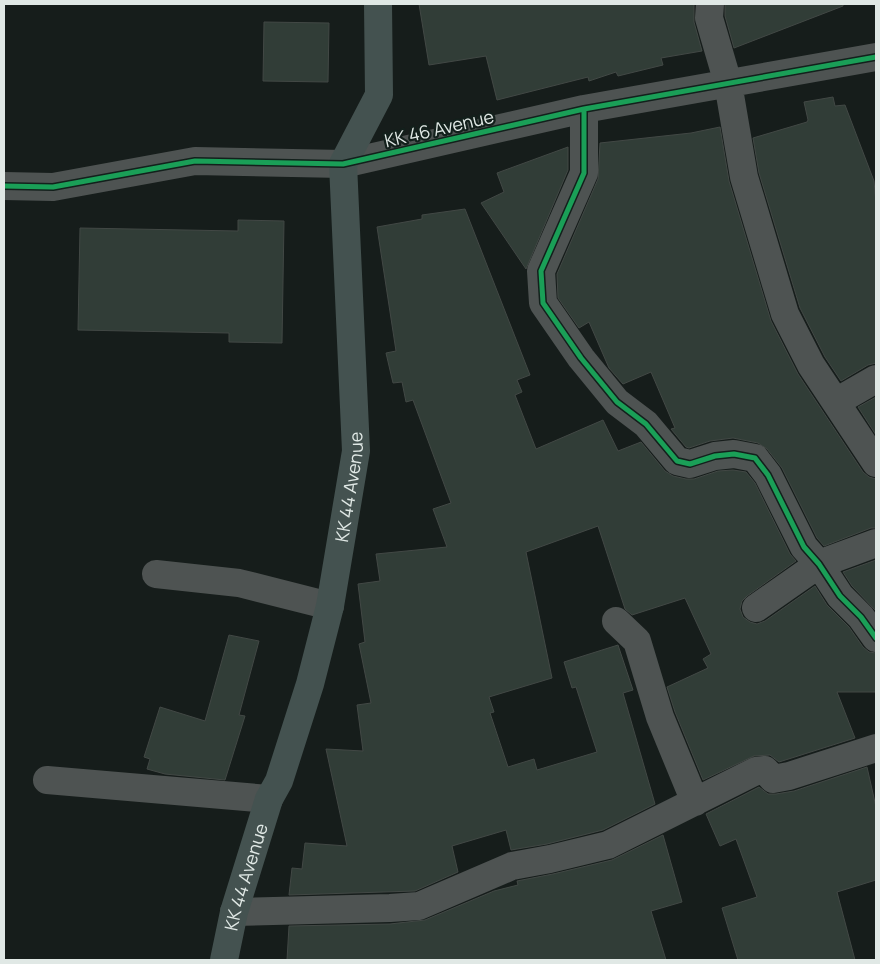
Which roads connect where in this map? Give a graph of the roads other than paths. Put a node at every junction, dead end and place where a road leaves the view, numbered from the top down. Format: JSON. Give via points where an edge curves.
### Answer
{"nodes":[{"id":1,"x":378,"y":4,"type":"edge"},
{"id":2,"x":710,"y":4,"type":"edge"},
{"id":3,"x":876,"y":57,"type":"edge"},
{"id":4,"x":728,"y":83,"type":"junction"},
{"id":5,"x":584,"y":109,"type":"junction"},
{"id":6,"x":343,"y":164,"type":"junction"},
{"id":7,"x":4,"y":186,"type":"edge"},
{"id":8,"x":876,"y":380,"type":"edge"},
{"id":9,"x":836,"y":402,"type":"junction"},
{"id":10,"x":876,"y":463,"type":"edge"},
{"id":11,"x":876,"y":543,"type":"edge"},
{"id":12,"x":819,"y":564,"type":"junction"},
{"id":13,"x":156,"y":574,"type":"dead end"},
{"id":14,"x":330,"y":606,"type":"junction"},
{"id":15,"x":756,"y":608,"type":"dead end"},
{"id":16,"x":616,"y":620,"type":"dead end"},
{"id":17,"x":876,"y":638,"type":"edge"},
{"id":18,"x":876,"y":748,"type":"edge"},
{"id":19,"x":47,"y":780,"type":"dead end"},
{"id":20,"x":269,"y":800,"type":"junction"},
{"id":21,"x":695,"y":802,"type":"junction"},
{"id":22,"x":234,"y":912,"type":"junction"},
{"id":23,"x":224,"y":960,"type":"edge"}],
"edges":[{"from":1,"to":6,"type":"main road","via":[[379,95]]},
{"from":2,"to":4,"type":"street","via":[[710,18]]},
{"from":3,"to":4,"type":"street","name":"KK 46 Avenue"},
{"from":4,"to":5,"type":"street","name":"KK 46 Avenue"},
{"from":4,"to":9,"type":"street","via":[[744,177],[785,314],[811,365]]},
{"from":5,"to":6,"type":"street","name":"KK 46 Avenue"},
{"from":5,"to":12,"type":"street","via":[[584,173],[541,271],[543,303],[617,402],[646,424],[677,461],[690,464],[734,454],[756,458],[804,547]]},
{"from":6,"to":7,"type":"street","name":"KK 46 Avenue","via":[[195,161],[53,187]]},
{"from":6,"to":14,"type":"main road","name":"KK 44 Avenue","via":[[356,451]]},
{"from":8,"to":9,"type":"street"},
{"from":9,"to":10,"type":"street"},
{"from":11,"to":12,"type":"street"},
{"from":12,"to":15,"type":"street"},
{"from":12,"to":17,"type":"street","via":[[840,596]]},
{"from":13,"to":14,"type":"street","via":[[239,583]]},
{"from":14,"to":20,"type":"main road","name":"KK 44 Avenue","via":[[310,684],[279,781]]},
{"from":16,"to":21,"type":"street","via":[[637,642],[660,717]]},
{"from":18,"to":21,"type":"street","via":[[789,776],[773,779],[765,770],[756,771]]},
{"from":19,"to":20,"type":"street"},
{"from":20,"to":22,"type":"main road","name":"KK 44 Avenue"},
{"from":21,"to":22,"type":"street","via":[[608,845],[512,866],[419,906]]},
{"from":22,"to":23,"type":"main road","name":"KK 44 Avenue"}]}
